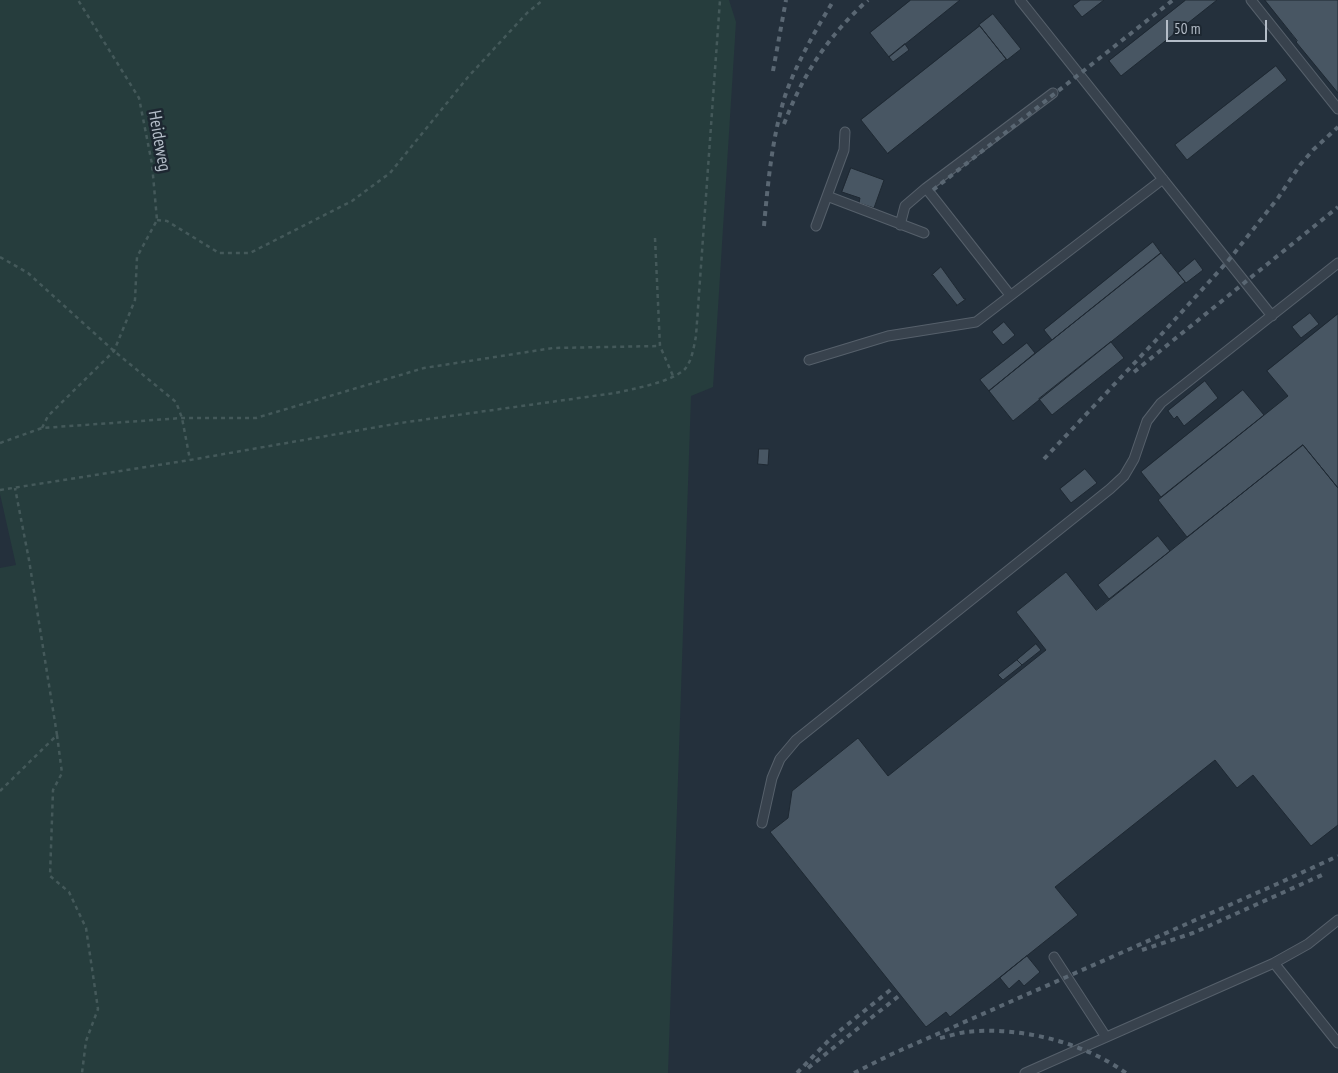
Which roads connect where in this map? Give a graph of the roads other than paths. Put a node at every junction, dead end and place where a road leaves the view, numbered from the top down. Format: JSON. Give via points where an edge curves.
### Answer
{"nodes":[{"id":1,"x":1020,"y":0,"type":"edge"},
{"id":2,"x":1251,"y":0,"type":"edge"},
{"id":3,"x":1052,"y":93,"type":"dead end"},
{"id":4,"x":1338,"y":109,"type":"edge"},
{"id":5,"x":846,"y":132,"type":"dead end"},
{"id":6,"x":1163,"y":179,"type":"junction"},
{"id":7,"x":926,"y":188,"type":"junction"},
{"id":8,"x":827,"y":196,"type":"junction"},
{"id":9,"x":900,"y":224,"type":"junction"},
{"id":10,"x":816,"y":226,"type":"dead end"},
{"id":11,"x":924,"y":233,"type":"dead end"},
{"id":12,"x":1338,"y":263,"type":"edge"},
{"id":13,"x":1010,"y":295,"type":"junction"},
{"id":14,"x":1272,"y":316,"type":"junction"},
{"id":15,"x":809,"y":360,"type":"dead end"},
{"id":16,"x":762,"y":823,"type":"dead end"},
{"id":17,"x":1338,"y":920,"type":"edge"},
{"id":18,"x":1054,"y":957,"type":"dead end"},
{"id":19,"x":1274,"y":963,"type":"junction"},
{"id":20,"x":1106,"y":1038,"type":"junction"},
{"id":21,"x":1338,"y":1043,"type":"edge"},
{"id":22,"x":1025,"y":1073,"type":"edge"}],
"edges":[{"from":1,"to":6,"type":"lane"},
{"from":2,"to":4,"type":"lane"},
{"from":3,"to":7,"type":"lane"},
{"from":5,"to":8,"type":"lane","via":[[844,150]]},
{"from":6,"to":13,"type":"lane"},
{"from":6,"to":14,"type":"lane"},
{"from":7,"to":9,"type":"lane","via":[[905,206]]},
{"from":7,"to":13,"type":"lane"},
{"from":8,"to":9,"type":"lane"},
{"from":8,"to":10,"type":"lane"},
{"from":9,"to":11,"type":"lane"},
{"from":12,"to":14,"type":"lane"},
{"from":13,"to":15,"type":"lane","via":[[976,322],[888,336]]},
{"from":14,"to":16,"type":"lane","via":[[1161,403],[1146,421],[1134,458],[1124,476],[1110,489],[796,740],[780,759],[772,778]]},
{"from":17,"to":19,"type":"lane","via":[[1308,944]]},
{"from":18,"to":20,"type":"lane"},
{"from":19,"to":20,"type":"lane"},
{"from":19,"to":21,"type":"lane"},
{"from":20,"to":22,"type":"lane"}]}
